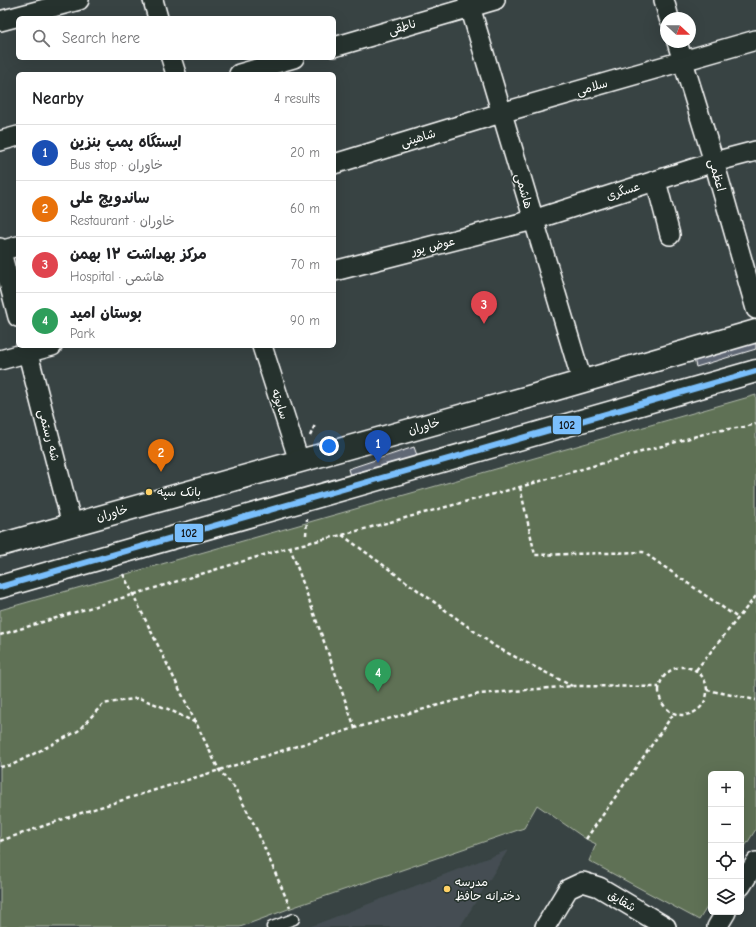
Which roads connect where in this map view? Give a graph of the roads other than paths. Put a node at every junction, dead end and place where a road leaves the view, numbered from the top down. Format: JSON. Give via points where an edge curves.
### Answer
{"nodes":[{"id":1,"x":79,"y":0,"type":"edge"},
{"id":2,"x":152,"y":0,"type":"edge"},
{"id":3,"x":495,"y":0,"type":"edge"},
{"id":4,"x":664,"y":0,"type":"edge"},
{"id":5,"x":469,"y":4,"type":"edge"},
{"id":6,"x":667,"y":12,"type":"edge"},
{"id":7,"x":19,"y":16,"type":"edge"},
{"id":8,"x":157,"y":16,"type":"edge"},
{"id":9,"x":16,"y":17,"type":"edge"},
{"id":10,"x":0,"y":21,"type":"edge"},
{"id":11,"x":756,"y":40,"type":"edge"},
{"id":12,"x":336,"y":45,"type":"edge"},
{"id":13,"x":679,"y":48,"type":"edge"},
{"id":14,"x":172,"y":60,"type":"edge"},
{"id":15,"x":287,"y":60,"type":"edge"},
{"id":16,"x":683,"y":62,"type":"junction"},
{"id":17,"x":175,"y":72,"type":"edge"},
{"id":18,"x":246,"y":72,"type":"edge"},
{"id":19,"x":501,"y":113,"type":"junction"},
{"id":20,"x":16,"y":137,"type":"edge"},
{"id":21,"x":0,"y":141,"type":"edge"},
{"id":22,"x":756,"y":151,"type":"edge"},
{"id":23,"x":714,"y":162,"type":"junction"},
{"id":24,"x":336,"y":163,"type":"edge"},
{"id":25,"x":656,"y":181,"type":"junction"},
{"id":26,"x":533,"y":220,"type":"junction"},
{"id":27,"x":670,"y":236,"type":"dead end"},
{"id":28,"x":5,"y":249,"type":"edge"},
{"id":29,"x":336,"y":270,"type":"edge"},
{"id":30,"x":16,"y":307,"type":"edge"},
{"id":31,"x":756,"y":309,"type":"edge"},
{"id":32,"x":756,"y":332,"type":"edge"},
{"id":33,"x":263,"y":348,"type":"edge"},
{"id":34,"x":26,"y":349,"type":"edge"},
{"id":35,"x":0,"y":360,"type":"edge"},
{"id":36,"x":756,"y":371,"type":"edge"},
{"id":37,"x":582,"y":381,"type":"junction"},
{"id":38,"x":299,"y":461,"type":"junction"},
{"id":39,"x":72,"y":525,"type":"junction"},
{"id":40,"x":0,"y":545,"type":"edge"},
{"id":41,"x":0,"y":587,"type":"edge"},
{"id":42,"x":756,"y":862,"type":"edge"},
{"id":43,"x":744,"y":881,"type":"edge"},
{"id":44,"x":724,"y":915,"type":"edge"},
{"id":45,"x":294,"y":919,"type":"road end"},
{"id":46,"x":272,"y":927,"type":"edge"},
{"id":47,"x":545,"y":927,"type":"edge"},
{"id":48,"x":666,"y":927,"type":"edge"},
{"id":49,"x":717,"y":927,"type":"edge"}],
"edges":[{"from":1,"to":7,"type":"street"},
{"from":2,"to":8,"type":"street"},
{"from":3,"to":5,"type":"street","name":"ناطقی"},
{"from":4,"to":6,"type":"street"},
{"from":5,"to":12,"type":"street","name":"ناطقی"},
{"from":5,"to":19,"type":"street","name":"هاشمی"},
{"from":9,"to":10,"type":"street"},
{"from":11,"to":16,"type":"street","name":"سلامی"},
{"from":13,"to":16,"type":"street","name":"اعظمی"},
{"from":14,"to":17,"type":"street"},
{"from":15,"to":18,"type":"street"},
{"from":16,"to":19,"type":"street","name":"سلامی"},
{"from":16,"to":23,"type":"street","name":"اعظمی"},
{"from":19,"to":24,"type":"street","name":"شاهینی"},
{"from":19,"to":26,"type":"street","name":"هاشمی"},
{"from":20,"to":21,"type":"street"},
{"from":22,"to":23,"type":"street","name":"عسگری"},
{"from":23,"to":25,"type":"street","name":"عسگری"},
{"from":23,"to":31,"type":"street","name":"اعظمی"},
{"from":25,"to":26,"type":"street","name":"عسگری"},
{"from":25,"to":27,"type":"street"},
{"from":26,"to":29,"type":"street","name":"عوض پور"},
{"from":26,"to":37,"type":"street","name":"هاشمی"},
{"from":28,"to":30,"type":"street"},
{"from":32,"to":37,"type":"main road","name":"خاوران"},
{"from":33,"to":38,"type":"street","name":"سابوته"},
{"from":34,"to":35,"type":"street"},
{"from":34,"to":39,"type":"street","name":"شه رستمی"},
{"from":36,"to":41,"type":"main road"},
{"from":37,"to":38,"type":"main road","name":"خاوران"},
{"from":38,"to":39,"type":"main road","name":"خاوران"},
{"from":39,"to":40,"type":"main road","name":"خاوران"},
{"from":42,"to":43,"type":"street"},
{"from":44,"to":49,"type":"street"},
{"from":45,"to":46,"type":"lane"},
{"from":47,"to":48,"type":"street","name":"شقایق","via":[[568,889],[583,882],[599,887]]}]}
